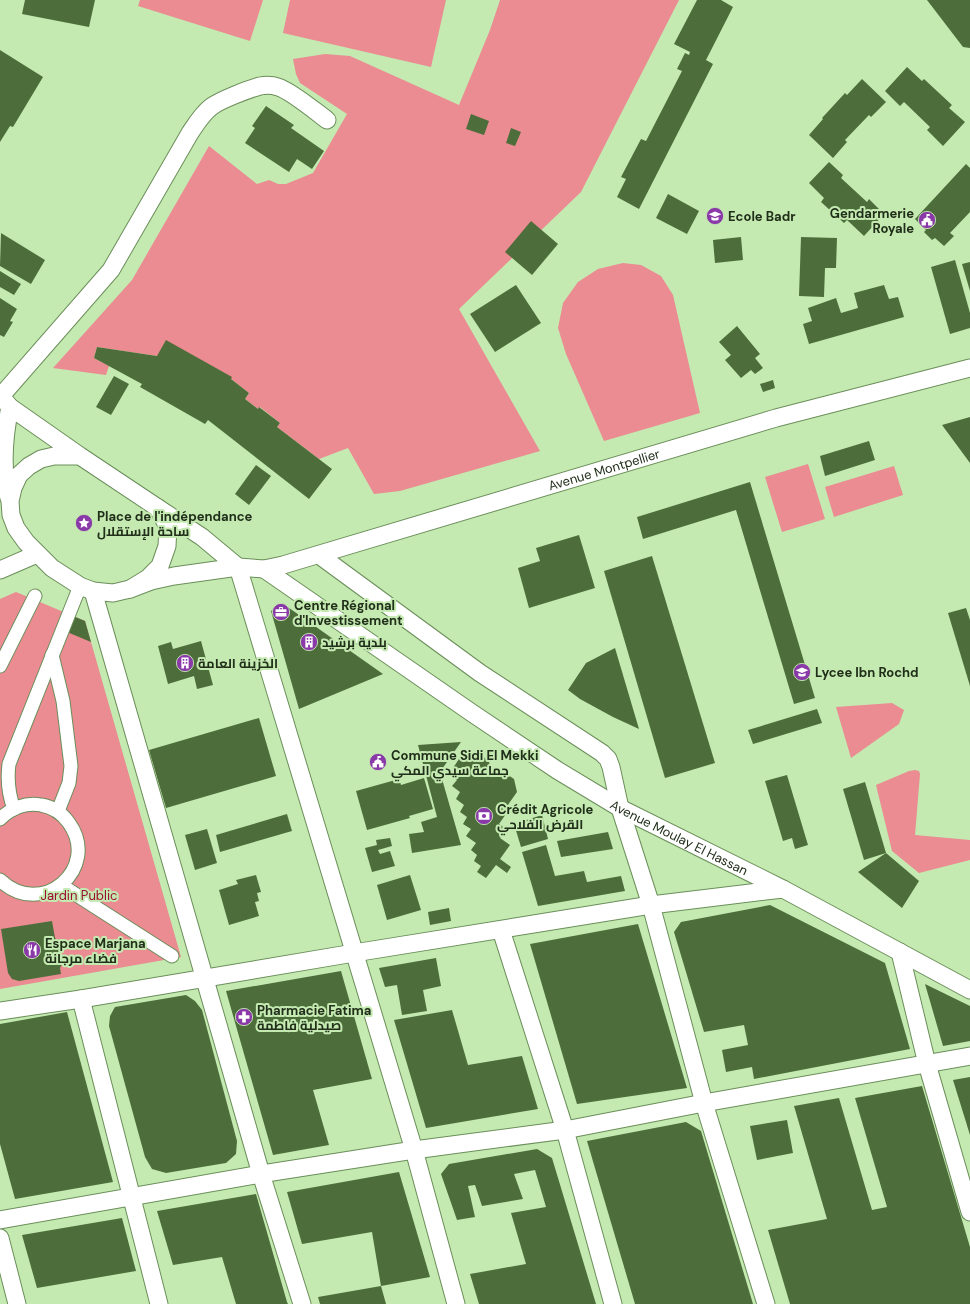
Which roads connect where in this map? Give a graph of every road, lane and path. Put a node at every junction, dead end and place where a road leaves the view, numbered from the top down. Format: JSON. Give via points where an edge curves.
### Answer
{"nodes":[{"id":1,"x":327,"y":120,"type":"dead end"},
{"id":2,"x":970,"y":368,"type":"edge"},
{"id":3,"x":4,"y":399,"type":"edge"},
{"id":4,"x":80,"y":456,"type":"junction"},
{"id":5,"x":10,"y":501,"type":"junction"},
{"id":6,"x":158,"y":508,"type":"junction"},
{"id":7,"x":37,"y":554,"type":"junction"},
{"id":8,"x":319,"y":555,"type":"junction"},
{"id":9,"x":238,"y":567,"type":"junction"},
{"id":10,"x":264,"y":569,"type":"junction"},
{"id":11,"x":0,"y":570,"type":"edge"},
{"id":12,"x":130,"y":588,"type":"junction"},
{"id":13,"x":87,"y":589,"type":"junction"},
{"id":14,"x":35,"y":596,"type":"dead end"},
{"id":15,"x":52,"y":655,"type":"junction"},
{"id":16,"x":0,"y":666,"type":"edge"},
{"id":17,"x":620,"y":808,"type":"junction"},
{"id":18,"x":14,"y":809,"type":"junction"},
{"id":19,"x":58,"y":811,"type":"junction"},
{"id":20,"x":0,"y":819,"type":"edge"},
{"id":21,"x":0,"y":880,"type":"edge"},
{"id":22,"x":61,"y":885,"type":"junction"},
{"id":23,"x":782,"y":890,"type":"junction"},
{"id":24,"x":651,"y":905,"type":"junction"},
{"id":25,"x":501,"y":930,"type":"junction"},
{"id":26,"x":900,"y":952,"type":"junction"},
{"id":27,"x":354,"y":953,"type":"junction"},
{"id":28,"x":172,"y":956,"type":"dead end"},
{"id":29,"x":206,"y":978,"type":"junction"},
{"id":30,"x":970,"y":990,"type":"edge"},
{"id":31,"x":81,"y":999,"type":"junction"},
{"id":32,"x":0,"y":1011,"type":"edge"},
{"id":33,"x":970,"y":1056,"type":"edge"},
{"id":34,"x":927,"y":1064,"type":"junction"},
{"id":35,"x":704,"y":1103,"type":"junction"},
{"id":36,"x":565,"y":1130,"type":"junction"},
{"id":37,"x":414,"y":1150,"type":"junction"},
{"id":38,"x":261,"y":1174,"type":"junction"},
{"id":39,"x":131,"y":1196,"type":"junction"},
{"id":40,"x":970,"y":1212,"type":"edge"},
{"id":41,"x":0,"y":1220,"type":"edge"},
{"id":42,"x":0,"y":1238,"type":"edge"},
{"id":43,"x":17,"y":1304,"type":"edge"},
{"id":44,"x":159,"y":1304,"type":"edge"},
{"id":45,"x":302,"y":1304,"type":"edge"},
{"id":46,"x":456,"y":1304,"type":"edge"},
{"id":47,"x":613,"y":1304,"type":"edge"},
{"id":48,"x":766,"y":1304,"type":"edge"}],
"edges":[{"from":1,"to":3,"type":"street","via":[[288,92],[269,85],[238,94],[210,108],[190,133],[111,270]]},
{"from":2,"to":8,"type":"street","name":"Avenue Montpellier","via":[[776,418]]},
{"from":3,"to":4,"type":"street"},
{"from":3,"to":5,"type":"street","via":[[6,484]]},
{"from":4,"to":5,"type":"street","via":[[54,456],[41,459],[29,466],[19,475]]},
{"from":4,"to":6,"type":"street"},
{"from":5,"to":7,"type":"street","via":[[11,515],[16,528]]},
{"from":6,"to":9,"type":"street","via":[[202,537]]},
{"from":6,"to":12,"type":"street","via":[[168,527],[167,546],[160,566],[148,578]]},
{"from":7,"to":11,"type":"street"},
{"from":7,"to":13,"type":"street","via":[[52,568]]},
{"from":8,"to":10,"type":"street","name":"Avenue Montpellier"},
{"from":8,"to":17,"type":"street","via":[[480,673],[602,753],[611,767]]},
{"from":9,"to":10,"type":"street","name":"Avenue Montpellier"},
{"from":9,"to":12,"type":"street","name":"Avenue Montpellier","via":[[174,576]]},
{"from":9,"to":27,"type":"street"},
{"from":10,"to":17,"type":"street","name":"Avenue Moulay El Hassan","via":[[485,722]]},
{"from":12,"to":13,"type":"street","via":[[113,593]]},
{"from":13,"to":15,"type":"street"},
{"from":13,"to":29,"type":"street"},
{"from":14,"to":16,"type":"street"},
{"from":15,"to":18,"type":"street","via":[[9,764],[9,795]]},
{"from":15,"to":19,"type":"street","via":[[63,701],[71,766],[69,783]]},
{"from":17,"to":23,"type":"street","name":"Avenue Moulay El Hassan"},
{"from":17,"to":24,"type":"street"},
{"from":18,"to":19,"type":"street","via":[[36,804]]},
{"from":18,"to":20,"type":"street"},
{"from":19,"to":22,"type":"street","via":[[72,827],[78,847],[74,868]]},
{"from":21,"to":22,"type":"street","via":[[16,892],[30,895],[50,891]]},
{"from":22,"to":28,"type":"street"},
{"from":23,"to":24,"type":"street"},
{"from":23,"to":26,"type":"street","name":"Avenue Moulay El Hassan"},
{"from":24,"to":25,"type":"street"},
{"from":24,"to":35,"type":"street"},
{"from":25,"to":27,"type":"street"},
{"from":25,"to":36,"type":"street"},
{"from":26,"to":30,"type":"street","name":"Avenue Moulay El Hassan"},
{"from":26,"to":34,"type":"street"},
{"from":27,"to":29,"type":"street"},
{"from":27,"to":37,"type":"street"},
{"from":29,"to":31,"type":"street"},
{"from":29,"to":38,"type":"street"},
{"from":31,"to":32,"type":"street"},
{"from":31,"to":39,"type":"street"},
{"from":33,"to":34,"type":"street"},
{"from":34,"to":35,"type":"street"},
{"from":34,"to":40,"type":"street"},
{"from":35,"to":36,"type":"street"},
{"from":35,"to":48,"type":"street"},
{"from":36,"to":37,"type":"street"},
{"from":36,"to":47,"type":"street"},
{"from":37,"to":38,"type":"street"},
{"from":37,"to":46,"type":"street"},
{"from":38,"to":39,"type":"street"},
{"from":38,"to":45,"type":"street"},
{"from":39,"to":41,"type":"street"},
{"from":39,"to":44,"type":"street"},
{"from":42,"to":43,"type":"street"}]}
